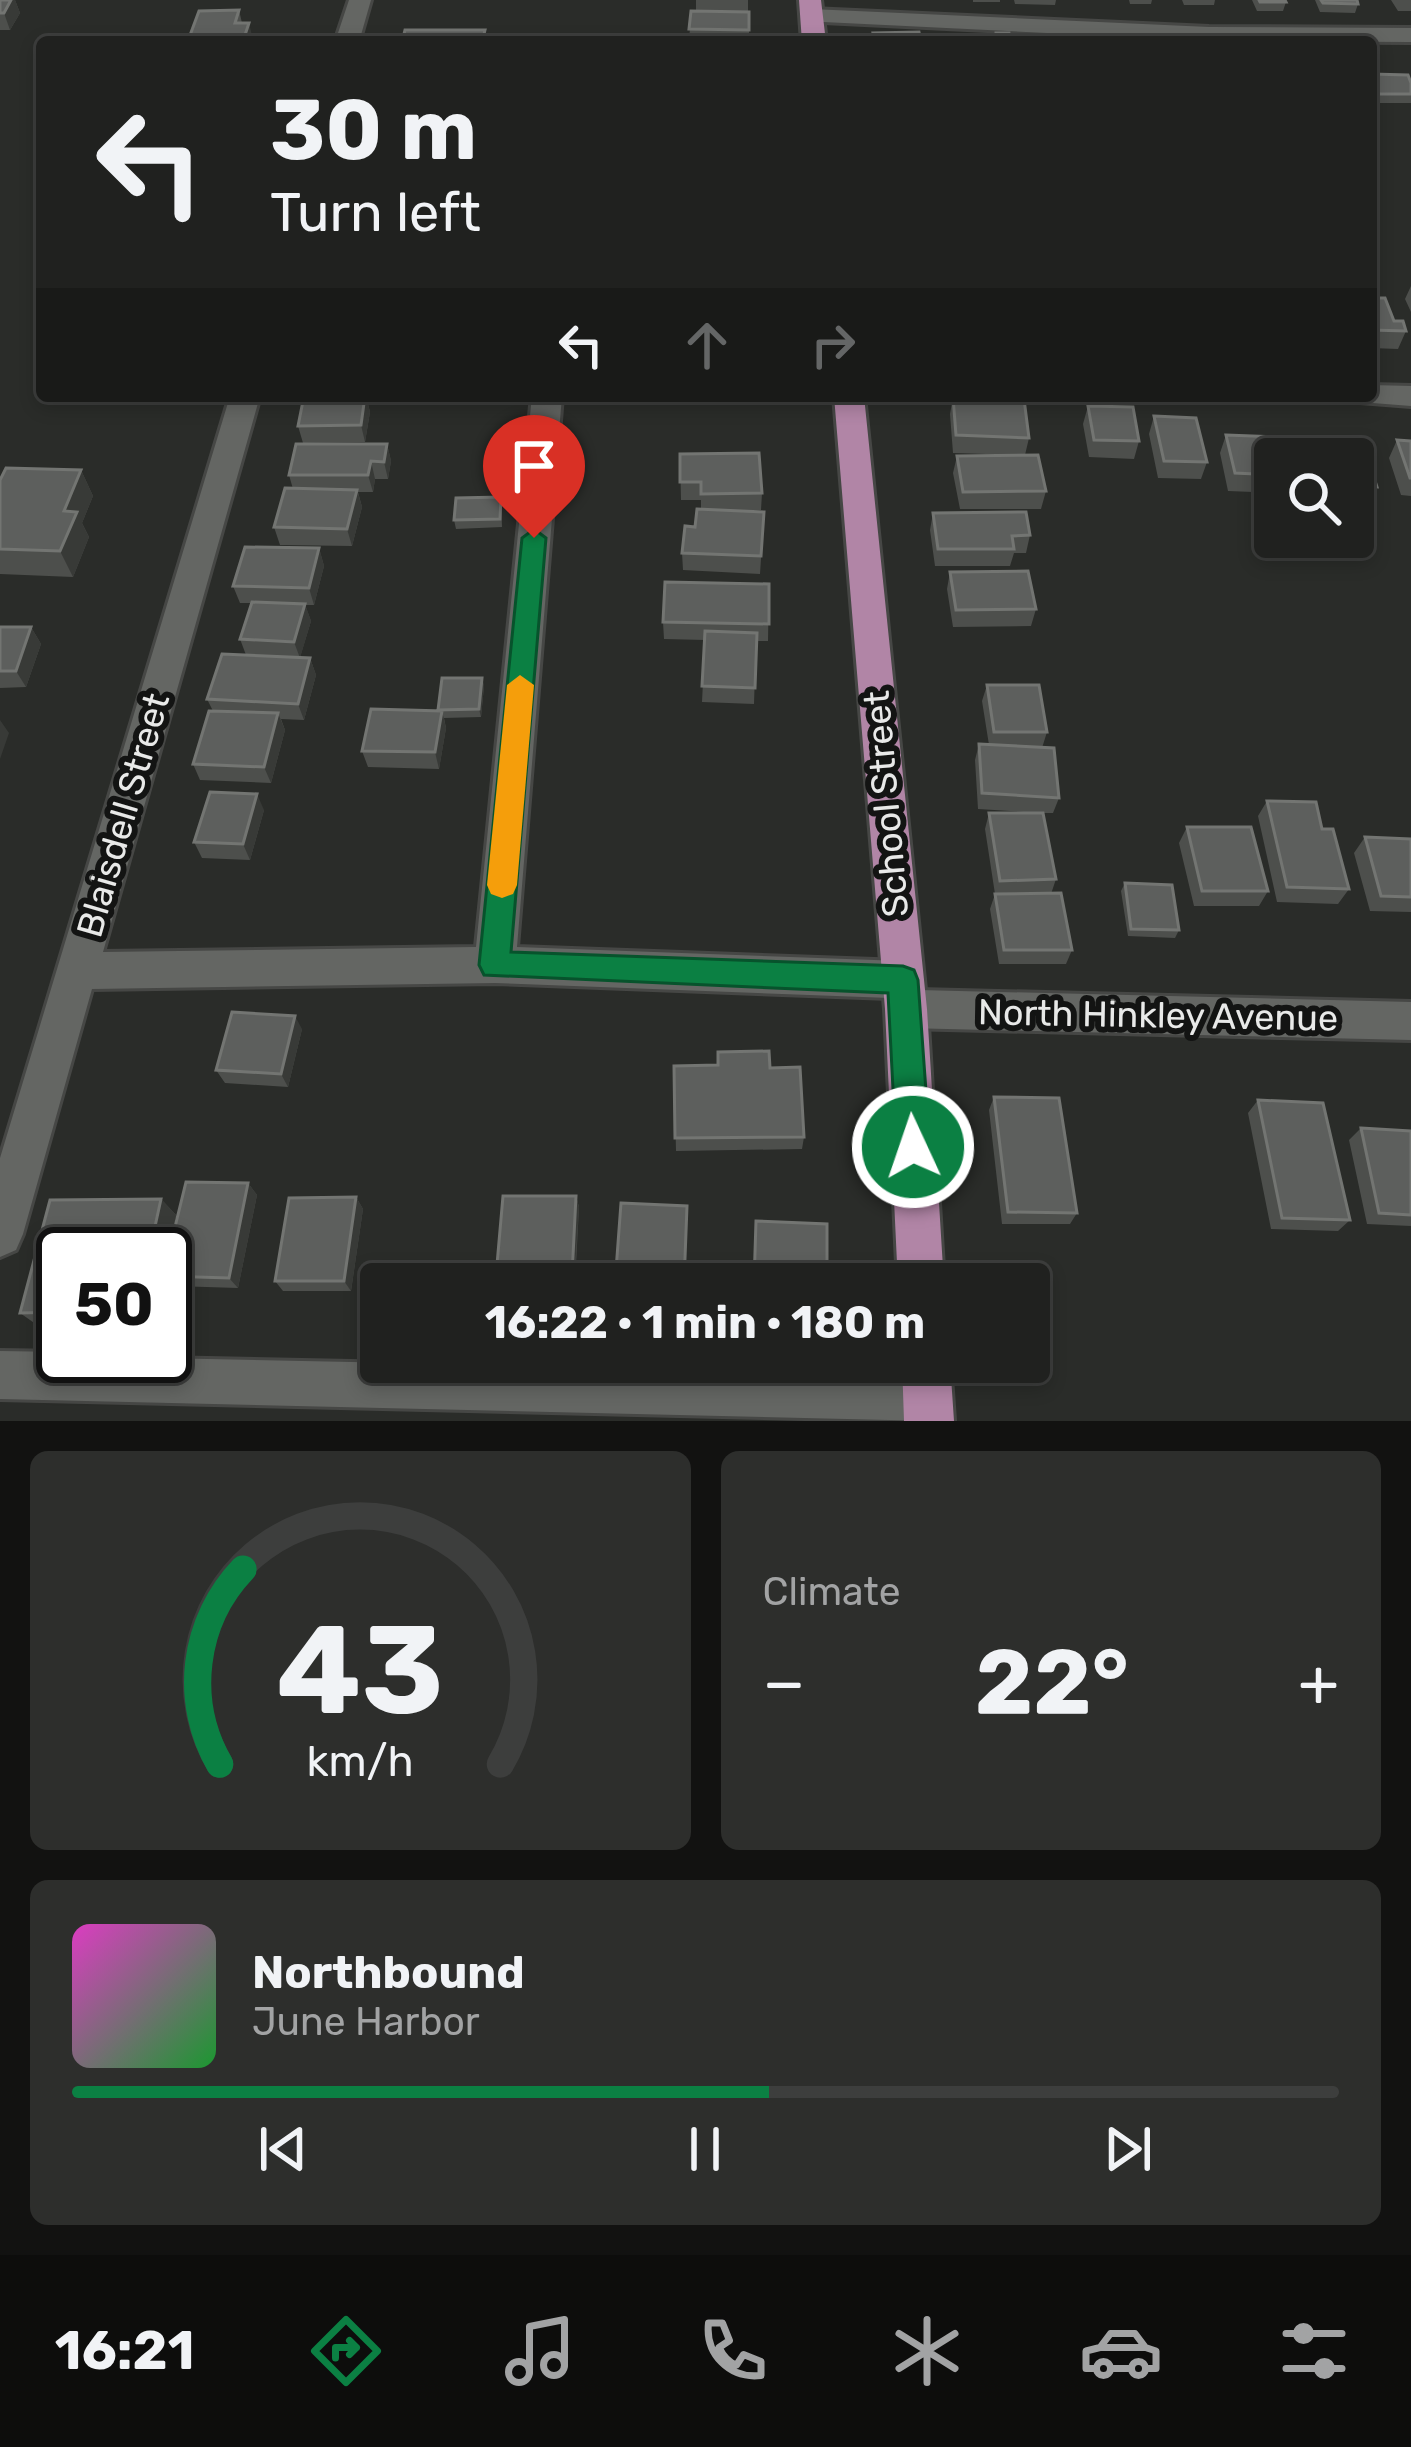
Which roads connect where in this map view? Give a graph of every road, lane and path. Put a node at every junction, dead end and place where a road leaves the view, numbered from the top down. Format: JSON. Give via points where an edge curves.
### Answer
{"nodes":[{"id":1,"x":360,"y":0,"type":"edge"},
{"id":2,"x":811,"y":8,"type":"edge"},
{"id":3,"x":1411,"y":35,"type":"edge"},
{"id":4,"x":349,"y":36,"type":"edge"},
{"id":5,"x":1377,"y":394,"type":"edge"},
{"id":6,"x":1411,"y":396,"type":"edge"},
{"id":7,"x":242,"y":402,"type":"edge"},
{"id":8,"x":546,"y":402,"type":"edge"},
{"id":9,"x":849,"y":402,"type":"edge"},
{"id":10,"x":495,"y":965,"type":"junction"},
{"id":11,"x":77,"y":971,"type":"junction"},
{"id":12,"x":904,"y":994,"type":"junction"},
{"id":13,"x":1411,"y":1021,"type":"edge"},
{"id":14,"x":0,"y":1234,"type":"edge"},
{"id":15,"x":920,"y":1263,"type":"edge"},
{"id":16,"x":0,"y":1376,"type":"edge"},
{"id":17,"x":928,"y":1394,"type":"edge"}],
"edges":[{"from":1,"to":4,"type":"street"},
{"from":2,"to":3,"type":"street","via":[[1210,34]]},
{"from":5,"to":6,"type":"street"},
{"from":7,"to":11,"type":"street","name":"Blaisdell Street"},
{"from":8,"to":10,"type":"street"},
{"from":9,"to":12,"type":"main road","name":"School Street"},
{"from":10,"to":11,"type":"street","name":"North Hinkley Avenue"},
{"from":10,"to":12,"type":"street","name":"North Hinkley Avenue"},
{"from":11,"to":14,"type":"street","name":"Blaisdell Street"},
{"from":12,"to":13,"type":"street","name":"North Hinkley Avenue"},
{"from":12,"to":15,"type":"main road","name":"School Street"},
{"from":16,"to":17,"type":"street"}]}
